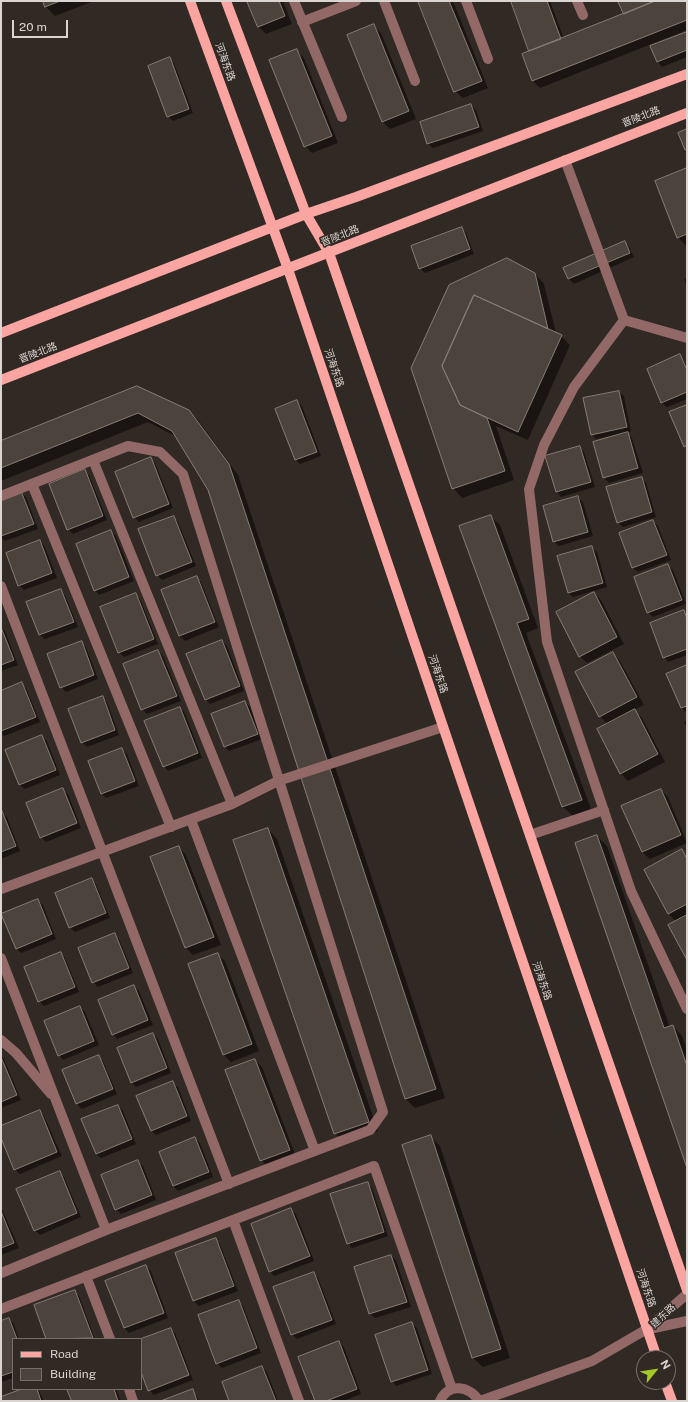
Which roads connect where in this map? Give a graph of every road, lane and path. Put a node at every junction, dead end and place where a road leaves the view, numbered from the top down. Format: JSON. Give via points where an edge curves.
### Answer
{"nodes":[{"id":1,"x":190,"y":1,"type":"edge"},
{"id":2,"x":226,"y":1,"type":"edge"},
{"id":3,"x":294,"y":1,"type":"edge"},
{"id":4,"x":356,"y":1,"type":"edge"},
{"id":5,"x":384,"y":1,"type":"edge"},
{"id":6,"x":466,"y":1,"type":"edge"},
{"id":7,"x":577,"y":1,"type":"edge"},
{"id":8,"x":583,"y":15,"type":"dead end"},
{"id":9,"x":302,"y":22,"type":"junction"},
{"id":10,"x":488,"y":59,"type":"dead end"},
{"id":11,"x":687,"y":74,"type":"edge"},
{"id":12,"x":415,"y":81,"type":"dead end"},
{"id":13,"x":687,"y":113,"type":"edge"},
{"id":14,"x":342,"y":117,"type":"dead end"},
{"id":15,"x":565,"y":160,"type":"junction"},
{"id":16,"x":306,"y":214,"type":"junction"},
{"id":17,"x":272,"y":228,"type":"junction"},
{"id":18,"x":329,"y":253,"type":"junction"},
{"id":19,"x":288,"y":269,"type":"junction"},
{"id":20,"x":624,"y":320,"type":"junction"},
{"id":21,"x":1,"y":333,"type":"edge"},
{"id":22,"x":687,"y":338,"type":"edge"},
{"id":23,"x":1,"y":380,"type":"edge"},
{"id":24,"x":93,"y":460,"type":"junction"},
{"id":25,"x":32,"y":484,"type":"junction"},
{"id":26,"x":1,"y":496,"type":"edge"},
{"id":27,"x":1,"y":586,"type":"edge"},
{"id":28,"x":443,"y":727,"type":"junction"},
{"id":29,"x":278,"y":782,"type":"junction"},
{"id":30,"x":232,"y":804,"type":"junction"},
{"id":31,"x":604,"y":810,"type":"junction"},
{"id":32,"x":191,"y":820,"type":"junction"},
{"id":33,"x":171,"y":827,"type":"junction"},
{"id":34,"x":530,"y":835,"type":"junction"},
{"id":35,"x":102,"y":852,"type":"junction"},
{"id":36,"x":1,"y":889,"type":"edge"},
{"id":37,"x":1,"y":958,"type":"edge"},
{"id":38,"x":687,"y":1009,"type":"edge"},
{"id":39,"x":1,"y":1040,"type":"edge"},
{"id":40,"x":56,"y":1100,"type":"junction"},
{"id":41,"x":315,"y":1151,"type":"junction"},
{"id":42,"x":228,"y":1184,"type":"junction"},
{"id":43,"x":233,"y":1220,"type":"junction"},
{"id":44,"x":106,"y":1230,"type":"junction"},
{"id":45,"x":1,"y":1273,"type":"edge"},
{"id":46,"x":86,"y":1276,"type":"junction"},
{"id":47,"x":687,"y":1290,"type":"edge"},
{"id":48,"x":687,"y":1294,"type":"edge"},
{"id":49,"x":1,"y":1309,"type":"edge"},
{"id":50,"x":687,"y":1321,"type":"edge"},
{"id":51,"x":647,"y":1329,"type":"junction"},
{"id":52,"x":110,"y":1338,"type":"edge"},
{"id":53,"x":654,"y":1350,"type":"edge"},
{"id":54,"x":452,"y":1389,"type":"junction"},
{"id":55,"x":129,"y":1390,"type":"edge"},
{"id":56,"x":668,"y":1390,"type":"edge"},
{"id":57,"x":133,"y":1401,"type":"edge"},
{"id":58,"x":299,"y":1401,"type":"edge"},
{"id":59,"x":440,"y":1401,"type":"edge"},
{"id":60,"x":480,"y":1401,"type":"edge"},
{"id":61,"x":672,"y":1401,"type":"edge"}],
"edges":[{"from":1,"to":17,"type":"main road","name":"河海东路"},
{"from":2,"to":16,"type":"main road"},
{"from":3,"to":9,"type":"street"},
{"from":4,"to":9,"type":"street"},
{"from":5,"to":12,"type":"street"},
{"from":6,"to":10,"type":"street"},
{"from":7,"to":8,"type":"street"},
{"from":9,"to":14,"type":"street"},
{"from":11,"to":16,"type":"main road"},
{"from":13,"to":15,"type":"main road","name":"晋陵北路"},
{"from":15,"to":18,"type":"main road","name":"晋陵北路"},
{"from":15,"to":20,"type":"street"},
{"from":16,"to":17,"type":"main road"},
{"from":16,"to":18,"type":"main road"},
{"from":17,"to":19,"type":"main road","name":"河海东路"},
{"from":17,"to":21,"type":"main road"},
{"from":18,"to":19,"type":"main road","name":"晋陵北路"},
{"from":18,"to":34,"type":"main road"},
{"from":19,"to":23,"type":"main road","name":"晋陵北路"},
{"from":19,"to":28,"type":"main road","name":"河海东路"},
{"from":20,"to":22,"type":"street"},
{"from":20,"to":31,"type":"street","via":[[574,386],[544,445],[529,489],[547,642]]},
{"from":24,"to":25,"type":"street"},
{"from":24,"to":29,"type":"street","via":[[128,446],[160,452],[183,474]]},
{"from":24,"to":30,"type":"street"},
{"from":25,"to":26,"type":"street"},
{"from":25,"to":33,"type":"street"},
{"from":27,"to":35,"type":"street"},
{"from":28,"to":29,"type":"street"},
{"from":28,"to":51,"type":"main road","name":"河海东路"},
{"from":29,"to":30,"type":"street"},
{"from":29,"to":41,"type":"street","via":[[383,1112],[370,1130]]},
{"from":30,"to":32,"type":"street"},
{"from":31,"to":34,"type":"street"},
{"from":31,"to":38,"type":"street","via":[[631,891]]},
{"from":32,"to":33,"type":"street"},
{"from":32,"to":41,"type":"street"},
{"from":33,"to":35,"type":"street"},
{"from":34,"to":47,"type":"main road"},
{"from":35,"to":36,"type":"street"},
{"from":35,"to":42,"type":"street"},
{"from":37,"to":40,"type":"street"},
{"from":39,"to":40,"type":"street","via":[[16,1053]]},
{"from":40,"to":44,"type":"street"},
{"from":41,"to":42,"type":"street"},
{"from":42,"to":44,"type":"street"},
{"from":43,"to":46,"type":"street"},
{"from":43,"to":54,"type":"street","via":[[374,1166]]},
{"from":43,"to":58,"type":"street"},
{"from":44,"to":45,"type":"street"},
{"from":46,"to":49,"type":"street"},
{"from":46,"to":52,"type":"street"},
{"from":48,"to":51,"type":"street","name":"建东路"},
{"from":50,"to":51,"type":"street","name":"建东路"},
{"from":51,"to":53,"type":"main road","name":"河海东路"},
{"from":51,"to":60,"type":"street","via":[[592,1361]]},
{"from":54,"to":59,"type":"street"},
{"from":54,"to":60,"type":"street","via":[[466,1388]]},
{"from":55,"to":57,"type":"street"},
{"from":56,"to":61,"type":"main road"}]}
